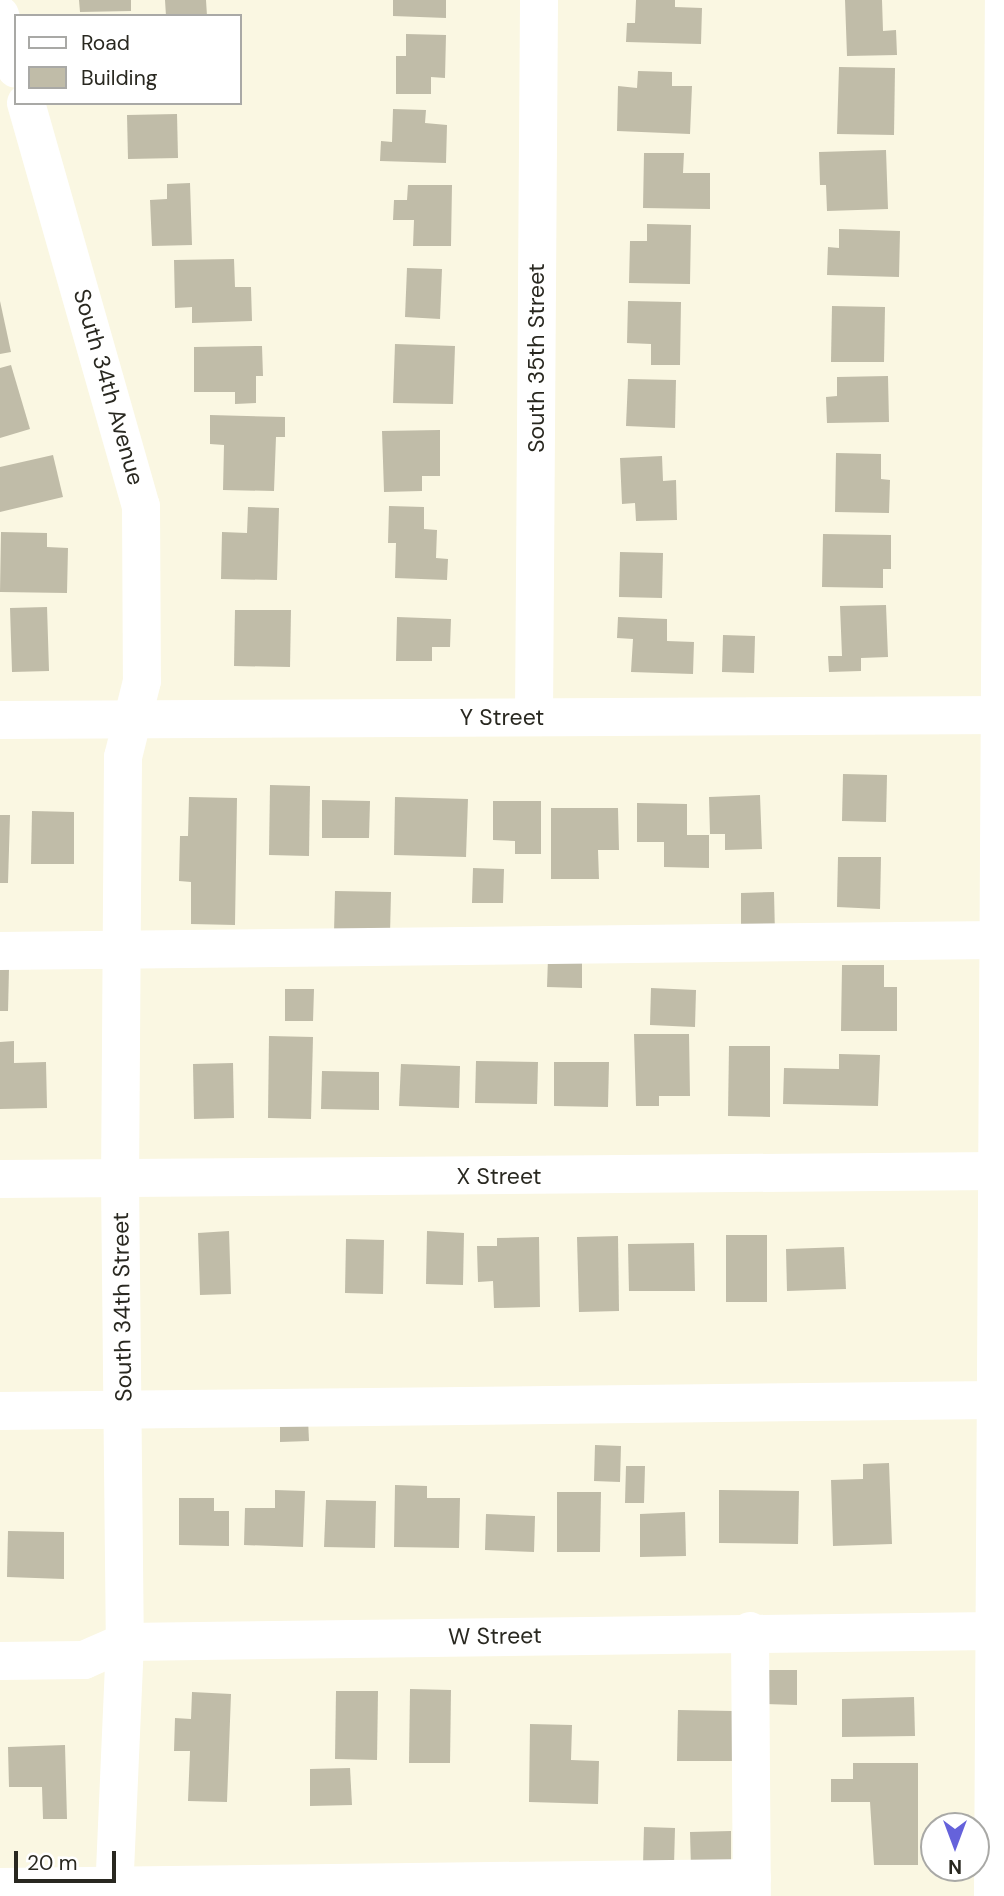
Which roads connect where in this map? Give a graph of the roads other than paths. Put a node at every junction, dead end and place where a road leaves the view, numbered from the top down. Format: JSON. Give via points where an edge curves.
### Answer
{"nodes":[{"id":1,"x":539,"y":0,"type":"edge"},
{"id":2,"x":1004,"y":0,"type":"edge"},
{"id":3,"x":0,"y":15,"type":"edge"},
{"id":4,"x":14,"y":62,"type":"edge"},
{"id":5,"x":27,"y":105,"type":"edge"},
{"id":6,"x":1002,"y":715,"type":"edge"},
{"id":7,"x":534,"y":717,"type":"junction"},
{"id":8,"x":133,"y":719,"type":"junction"},
{"id":9,"x":0,"y":720,"type":"edge"},
{"id":10,"x":1000,"y":948,"type":"edge"},
{"id":11,"x":122,"y":950,"type":"junction"},
{"id":12,"x":0,"y":951,"type":"edge"},
{"id":13,"x":998,"y":1171,"type":"junction"},
{"id":14,"x":120,"y":1179,"type":"junction"},
{"id":15,"x":0,"y":1180,"type":"edge"},
{"id":16,"x":1001,"y":1237,"type":"edge"},
{"id":17,"x":1000,"y":1347,"type":"edge"},
{"id":18,"x":996,"y":1400,"type":"junction"},
{"id":19,"x":125,"y":1410,"type":"junction"},
{"id":20,"x":0,"y":1411,"type":"edge"},
{"id":21,"x":999,"y":1498,"type":"edge"},
{"id":22,"x":750,"y":1631,"type":"junction"},
{"id":23,"x":993,"y":1631,"type":"junction"},
{"id":24,"x":125,"y":1642,"type":"junction"},
{"id":25,"x":0,"y":1661,"type":"edge"},
{"id":26,"x":999,"y":1760,"type":"edge"},
{"id":27,"x":0,"y":1887,"type":"edge"},
{"id":28,"x":752,"y":1887,"type":"edge"},
{"id":29,"x":114,"y":1891,"type":"edge"},
{"id":30,"x":993,"y":1896,"type":"edge"}],
"edges":[{"from":1,"to":7,"type":"street","name":"South 35th Street"},
{"from":2,"to":6,"type":"street"},
{"from":3,"to":4,"type":"street"},
{"from":5,"to":8,"type":"street","name":"South 34th Avenue","via":[[138,482],[142,681]]},
{"from":6,"to":7,"type":"street","name":"Y Street"},
{"from":6,"to":10,"type":"street"},
{"from":7,"to":8,"type":"street","name":"Y Street"},
{"from":8,"to":9,"type":"street","name":"Y Street"},
{"from":8,"to":11,"type":"street","name":"South 34th Street","via":[[123,757]]},
{"from":10,"to":11,"type":"street"},
{"from":10,"to":13,"type":"street"},
{"from":11,"to":12,"type":"street"},
{"from":11,"to":14,"type":"street","name":"South 34th Street"},
{"from":13,"to":14,"type":"street","name":"X Street"},
{"from":13,"to":16,"type":"street"},
{"from":14,"to":15,"type":"street","name":"X Street"},
{"from":14,"to":19,"type":"street","name":"South 34th Street"},
{"from":16,"to":17,"type":"street"},
{"from":17,"to":18,"type":"street"},
{"from":18,"to":19,"type":"street"},
{"from":18,"to":21,"type":"street"},
{"from":19,"to":20,"type":"street"},
{"from":19,"to":24,"type":"street","name":"South 34th Street"},
{"from":21,"to":23,"type":"street"},
{"from":22,"to":23,"type":"street","name":"W Street"},
{"from":22,"to":24,"type":"street","name":"W Street"},
{"from":22,"to":28,"type":"street"},
{"from":23,"to":26,"type":"street"},
{"from":24,"to":25,"type":"street","name":"W Street","via":[[84,1660]]},
{"from":24,"to":29,"type":"street","name":"South 34th Street"},
{"from":26,"to":30,"type":"street"},
{"from":27,"to":29,"type":"street"},
{"from":28,"to":29,"type":"street"}]}
